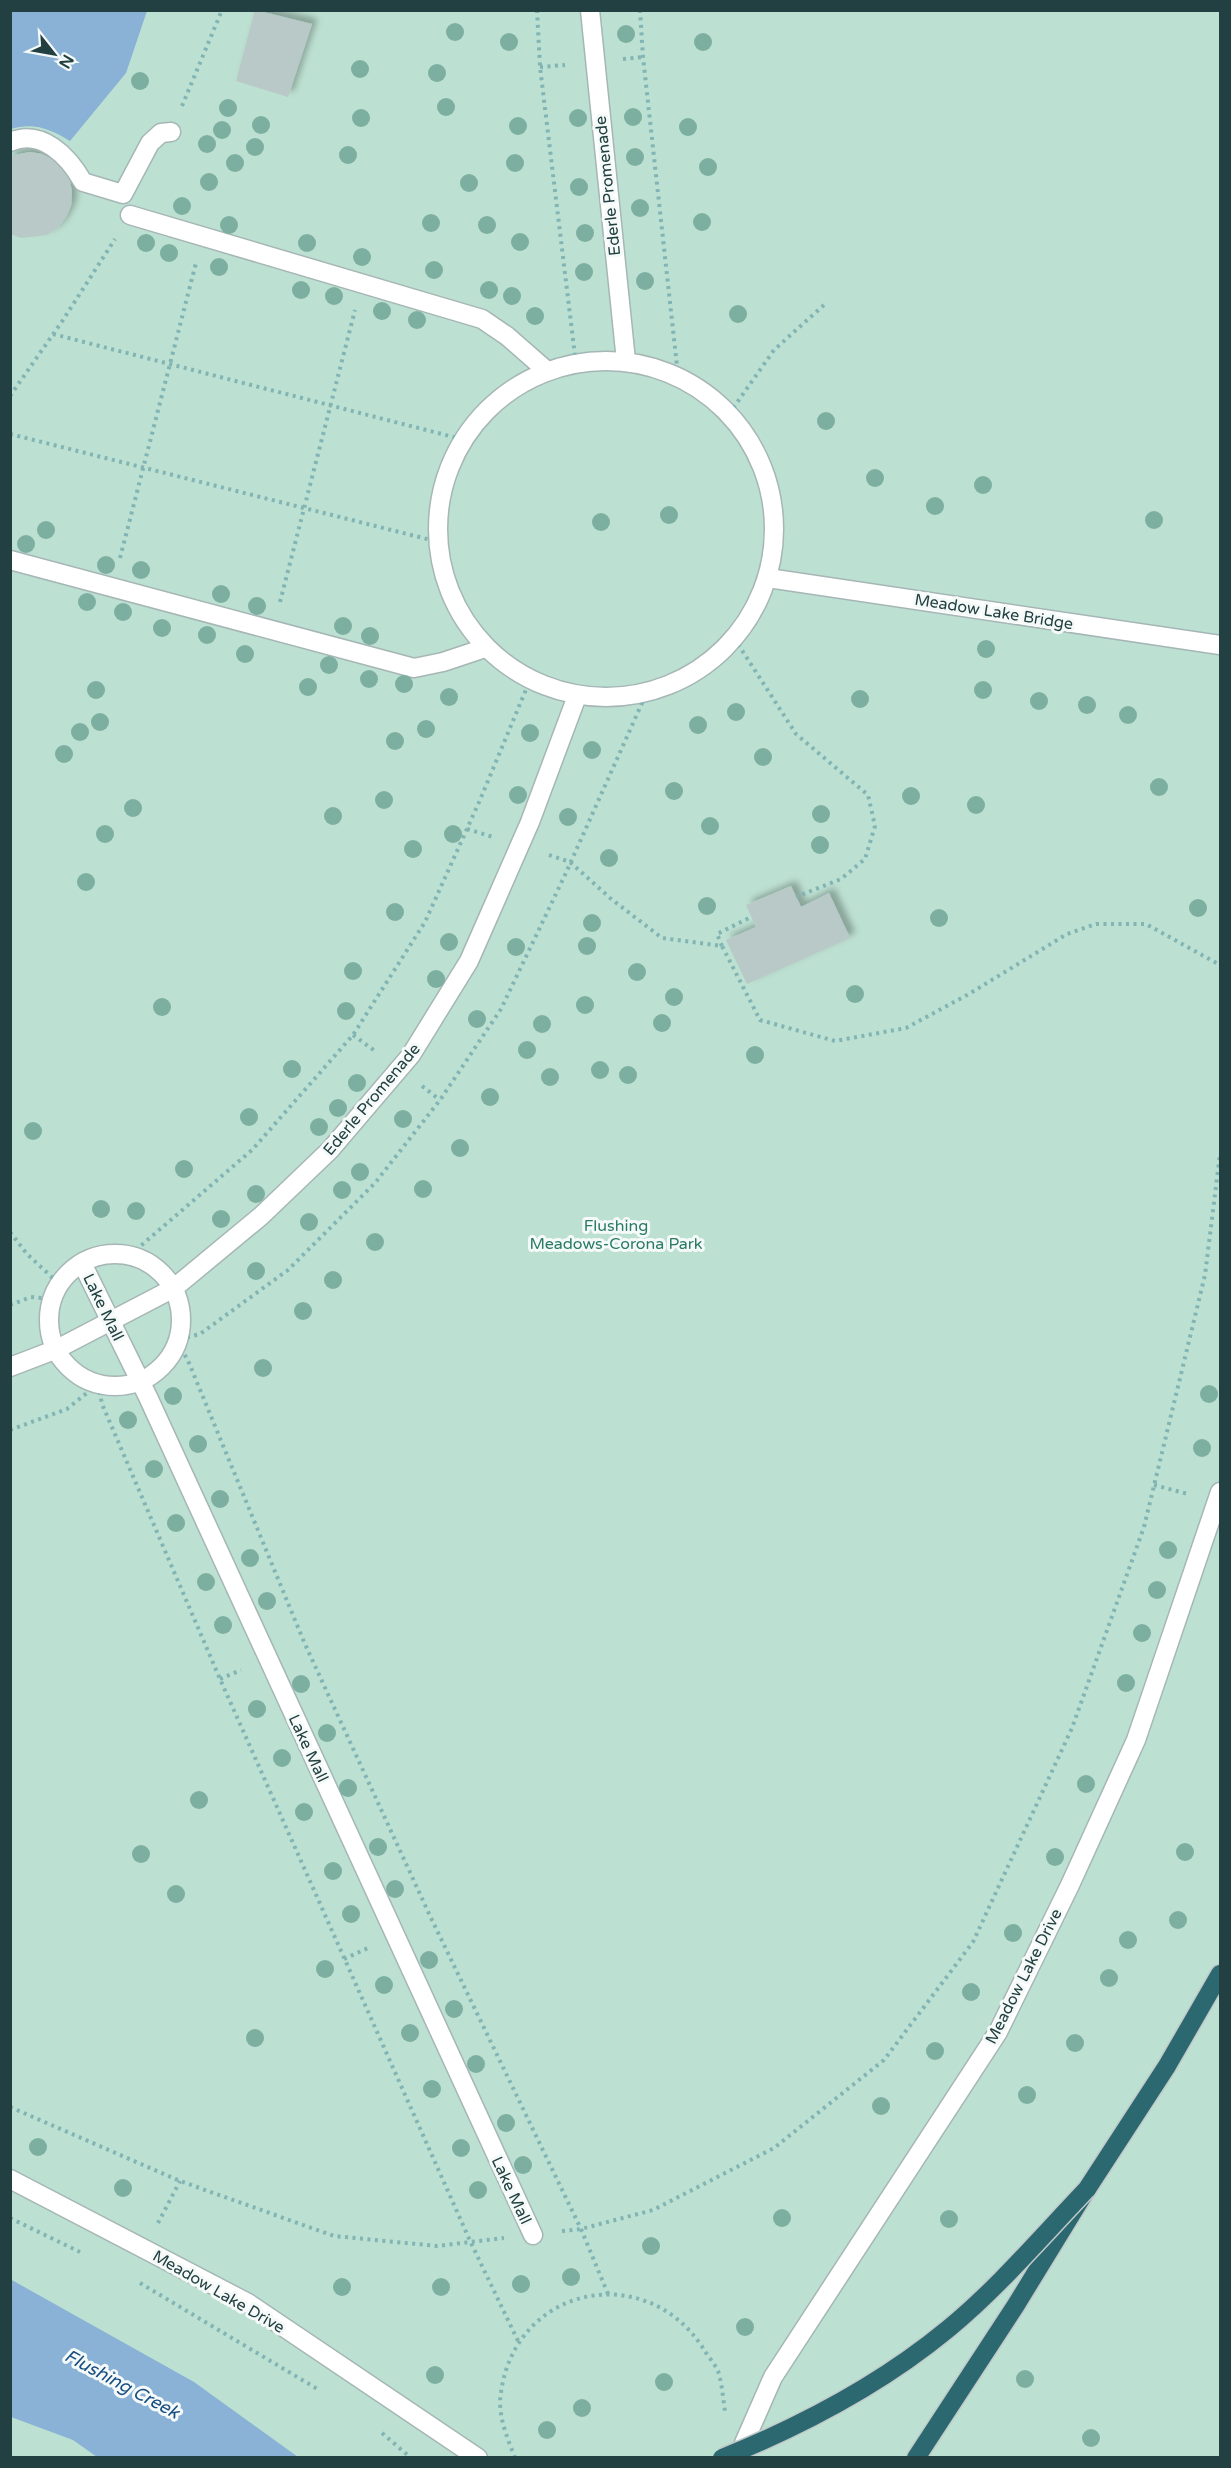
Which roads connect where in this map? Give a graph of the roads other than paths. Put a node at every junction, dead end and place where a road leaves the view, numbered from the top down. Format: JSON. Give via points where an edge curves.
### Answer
{"nodes":[{"id":1,"x":590,"y":10,"type":"edge"},
{"id":2,"x":171,"y":132,"type":"dead end"},
{"id":3,"x":10,"y":142,"type":"edge"},
{"id":4,"x":130,"y":215,"type":"dead end"},
{"id":5,"x":626,"y":361,"type":"junction"},
{"id":6,"x":547,"y":371,"type":"junction"},
{"id":7,"x":10,"y":560,"type":"edge"},
{"id":8,"x":768,"y":578,"type":"junction"},
{"id":9,"x":1221,"y":645,"type":"edge"},
{"id":10,"x":485,"y":648,"type":"junction"},
{"id":11,"x":577,"y":696,"type":"junction"},
{"id":12,"x":82,"y":1263,"type":"junction"},
{"id":13,"x":174,"y":1288,"type":"junction"},
{"id":14,"x":111,"y":1321,"type":"junction"},
{"id":15,"x":57,"y":1349,"type":"junction"},
{"id":16,"x":10,"y":1367,"type":"edge"},
{"id":17,"x":140,"y":1381,"type":"junction"},
{"id":18,"x":1221,"y":1492,"type":"edge"},
{"id":19,"x":1221,"y":1974,"type":"edge"},
{"id":20,"x":10,"y":2179,"type":"edge"},
{"id":21,"x":1087,"y":2189,"type":"junction"},
{"id":22,"x":533,"y":2235,"type":"road end"},
{"id":23,"x":478,"y":2457,"type":"edge"},
{"id":24,"x":722,"y":2457,"type":"edge"},
{"id":25,"x":742,"y":2457,"type":"edge"},
{"id":26,"x":916,"y":2457,"type":"edge"}],
"edges":[{"from":1,"to":5,"type":"street","name":"Ederle Promenade"},
{"from":2,"to":3,"type":"street","via":[[161,133],[150,143],[123,194],[82,182],[76,170],[49,143],[32,139]]},
{"from":4,"to":6,"type":"street","via":[[482,319]]},
{"from":5,"to":6,"type":"street","via":[[575,363]]},
{"from":5,"to":8,"type":"street","via":[[678,375],[718,401],[749,438],[769,482],[775,530]]},
{"from":6,"to":10,"type":"street","via":[[519,384],[480,416],[453,459],[438,507],[440,558],[455,606]]},
{"from":7,"to":10,"type":"street","via":[[414,668]]},
{"from":8,"to":9,"type":"street","name":"Meadow Lake Bridge"},
{"from":8,"to":11,"type":"street","via":[[748,622],[734,638],[715,659],[673,685],[626,697]]},
{"from":10,"to":11,"type":"street","via":[[511,670],[541,686]]},
{"from":11,"to":13,"type":"street","name":"Ederle Promenade","via":[[530,822],[469,961],[411,1055],[330,1150],[261,1216]]},
{"from":12,"to":13,"type":"street","via":[[120,1253],[142,1258]]},
{"from":12,"to":14,"type":"street","name":"Lake Mall"},
{"from":12,"to":15,"type":"street","via":[[63,1279],[56,1292],[49,1320]]},
{"from":13,"to":14,"type":"street","name":"Ederle Promenade"},
{"from":13,"to":17,"type":"street","via":[[180,1309],[180,1331],[173,1352],[159,1369]]},
{"from":14,"to":15,"type":"street","name":"Ederle Promenade"},
{"from":14,"to":17,"type":"street","name":"Lake Mall"},
{"from":15,"to":16,"type":"street","name":"Ederle Promenade"},
{"from":15,"to":17,"type":"street","via":[[79,1375],[98,1384],[119,1386]]},
{"from":17,"to":22,"type":"street","name":"Lake Mall"},
{"from":18,"to":25,"type":"street","name":"Meadow Lake Drive","via":[[1136,1740],[998,2032],[773,2377],[744,2443]]},
{"from":19,"to":21,"type":"highway"},
{"from":20,"to":23,"type":"street","name":"Meadow Lake Drive","via":[[248,2303]]},
{"from":21,"to":24,"type":"highway","bridge":true,"via":[[950,2328],[906,2362],[814,2418]]},
{"from":21,"to":26,"type":"highway","bridge":true,"via":[[1016,2306]]}]}
